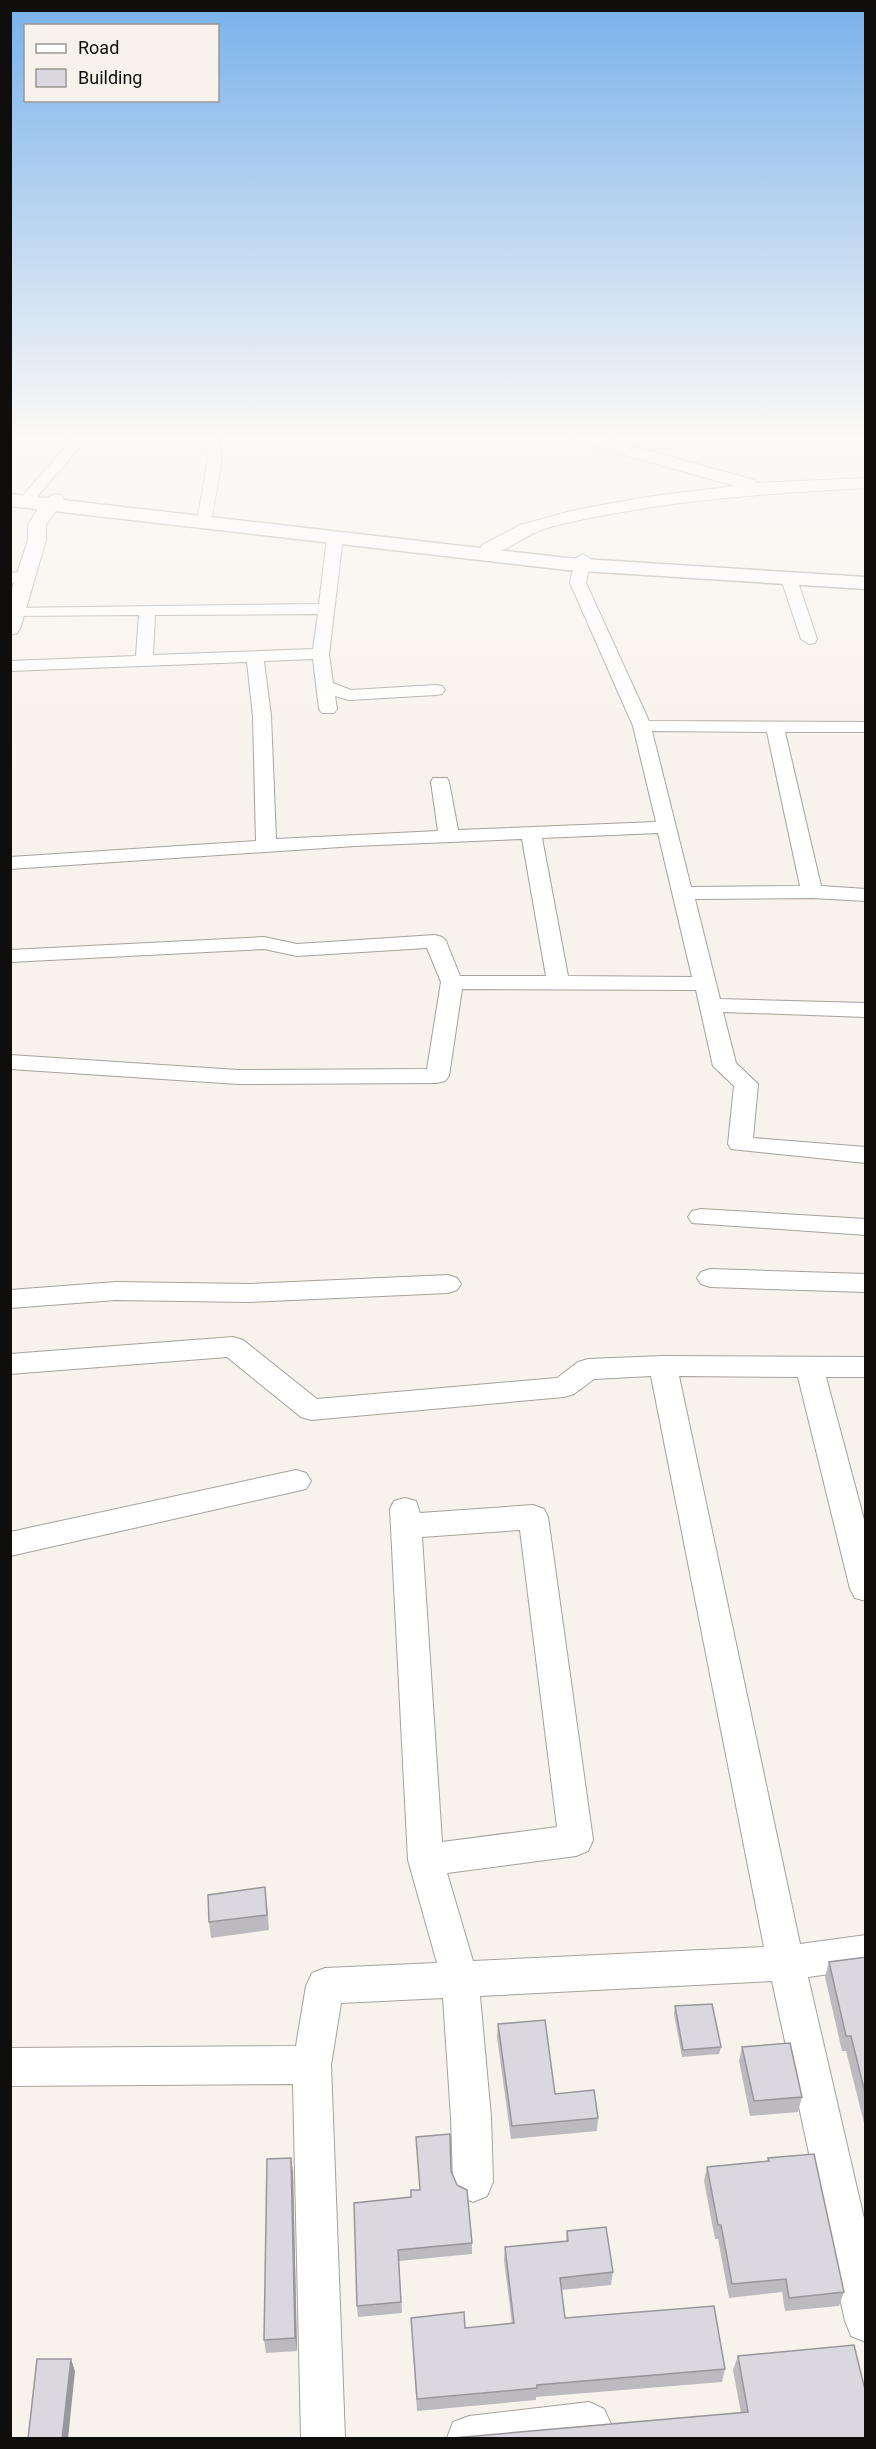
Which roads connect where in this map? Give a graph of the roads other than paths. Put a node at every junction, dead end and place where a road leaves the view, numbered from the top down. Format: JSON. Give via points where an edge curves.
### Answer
{"nodes":[{"id":1,"x":32,"y":550,"type":"edge"},
{"id":2,"x":334,"y":550,"type":"edge"},
{"id":3,"x":469,"y":550,"type":"edge"},
{"id":4,"x":473,"y":550,"type":"edge"},
{"id":5,"x":489,"y":550,"type":"edge"},
{"id":6,"x":486,"y":552,"type":"junction"},
{"id":7,"x":582,"y":562,"type":"junction"},
{"id":8,"x":866,"y":576,"type":"edge"},
{"id":9,"x":19,"y":577,"type":"edge"},
{"id":10,"x":789,"y":579,"type":"junction"},
{"id":11,"x":866,"y":583,"type":"edge"},
{"id":12,"x":327,"y":609,"type":"junction"},
{"id":13,"x":147,"y":610,"type":"junction"},
{"id":14,"x":13,"y":620,"type":"edge"},
{"id":15,"x":808,"y":639,"type":"dead end"},
{"id":16,"x":321,"y":654,"type":"junction"},
{"id":17,"x":255,"y":657,"type":"junction"},
{"id":18,"x":144,"y":661,"type":"junction"},
{"id":19,"x":10,"y":666,"type":"edge"},
{"id":20,"x":325,"y":686,"type":"junction"},
{"id":21,"x":436,"y":690,"type":"dead end"},
{"id":22,"x":328,"y":709,"type":"dead end"},
{"id":23,"x":642,"y":726,"type":"junction"},
{"id":24,"x":775,"y":727,"type":"junction"},
{"id":25,"x":866,"y":727,"type":"edge"},
{"id":26,"x":440,"y":782,"type":"dead end"},
{"id":27,"x":667,"y":827,"type":"junction"},
{"id":28,"x":531,"y":833,"type":"junction"},
{"id":29,"x":448,"y":836,"type":"junction"},
{"id":30,"x":266,"y":846,"type":"junction"},
{"id":31,"x":10,"y":863,"type":"edge"},
{"id":32,"x":812,"y":892,"type":"junction"},
{"id":33,"x":683,"y":893,"type":"junction"},
{"id":34,"x":866,"y":895,"type":"edge"},
{"id":35,"x":10,"y":956,"type":"edge"},
{"id":36,"x":452,"y":982,"type":"junction"},
{"id":37,"x":558,"y":982,"type":"junction"},
{"id":38,"x":708,"y":994,"type":"junction"},
{"id":39,"x":866,"y":1010,"type":"edge"},
{"id":40,"x":10,"y":1062,"type":"edge"},
{"id":41,"x":866,"y":1155,"type":"edge"},
{"id":42,"x":700,"y":1217,"type":"dead end"},
{"id":43,"x":866,"y":1227,"type":"edge"},
{"id":44,"x":710,"y":1278,"type":"dead end"},
{"id":45,"x":866,"y":1283,"type":"edge"},
{"id":46,"x":448,"y":1284,"type":"dead end"},
{"id":47,"x":10,"y":1299,"type":"edge"},
{"id":48,"x":10,"y":1364,"type":"edge"},
{"id":49,"x":663,"y":1366,"type":"junction"},
{"id":50,"x":810,"y":1367,"type":"junction"},
{"id":51,"x":866,"y":1367,"type":"edge"},
{"id":52,"x":296,"y":1481,"type":"dead end"},
{"id":53,"x":10,"y":1544,"type":"edge"},
{"id":54,"x":866,"y":1589,"type":"edge"},
{"id":55,"x":426,"y":1860,"type":"junction"},
{"id":56,"x":866,"y":1952,"type":"edge"},
{"id":57,"x":786,"y":1963,"type":"junction"},
{"id":58,"x":460,"y":1979,"type":"junction"},
{"id":59,"x":312,"y":2065,"type":"junction"},
{"id":60,"x":10,"y":2067,"type":"edge"},
{"id":61,"x":473,"y":2182,"type":"dead end"},
{"id":62,"x":866,"y":2321,"type":"edge"},
{"id":63,"x":589,"y":2424,"type":"edge"},
{"id":64,"x":323,"y":2439,"type":"edge"},
{"id":65,"x":469,"y":2439,"type":"edge"}],
"edges":[{"from":1,"to":9,"type":"street"},
{"from":2,"to":12,"type":"street"},
{"from":3,"to":6,"type":"main road"},
{"from":4,"to":6,"type":"main road"},
{"from":5,"to":6,"type":"street"},
{"from":6,"to":7,"type":"main road"},
{"from":7,"to":8,"type":"main road"},
{"from":7,"to":10,"type":"main road"},
{"from":7,"to":23,"type":"street","via":[[578,583]]},
{"from":9,"to":14,"type":"street"},
{"from":10,"to":11,"type":"main road"},
{"from":10,"to":15,"type":"street"},
{"from":12,"to":13,"type":"street"},
{"from":12,"to":16,"type":"street"},
{"from":13,"to":14,"type":"street"},
{"from":13,"to":18,"type":"street"},
{"from":16,"to":17,"type":"street"},
{"from":16,"to":20,"type":"street"},
{"from":17,"to":18,"type":"street"},
{"from":17,"to":30,"type":"street","via":[[262,716]]},
{"from":18,"to":19,"type":"street"},
{"from":20,"to":21,"type":"street","via":[[349,695]]},
{"from":20,"to":22,"type":"street"},
{"from":23,"to":24,"type":"street"},
{"from":23,"to":27,"type":"street"},
{"from":24,"to":25,"type":"street"},
{"from":24,"to":32,"type":"street"},
{"from":26,"to":29,"type":"street"},
{"from":27,"to":28,"type":"street"},
{"from":27,"to":33,"type":"street"},
{"from":28,"to":29,"type":"street"},
{"from":28,"to":37,"type":"street"},
{"from":29,"to":30,"type":"street"},
{"from":30,"to":31,"type":"street"},
{"from":32,"to":33,"type":"street"},
{"from":32,"to":34,"type":"street"},
{"from":33,"to":38,"type":"street"},
{"from":35,"to":36,"type":"street","via":[[264,942],[297,950],[435,941]]},
{"from":36,"to":37,"type":"street"},
{"from":36,"to":40,"type":"street","via":[[437,1076],[238,1077]]},
{"from":37,"to":38,"type":"street"},
{"from":38,"to":39,"type":"street"},
{"from":38,"to":41,"type":"street","via":[[725,1066],[746,1084],[740,1144]]},
{"from":42,"to":43,"type":"street"},
{"from":44,"to":45,"type":"street"},
{"from":46,"to":47,"type":"street","via":[[249,1293],[116,1291]]},
{"from":48,"to":49,"type":"street","via":[[233,1347],[311,1410],[564,1387],[588,1370]]},
{"from":49,"to":50,"type":"street"},
{"from":49,"to":57,"type":"street"},
{"from":50,"to":51,"type":"street"},
{"from":50,"to":54,"type":"street"},
{"from":52,"to":53,"type":"street"},
{"from":55,"to":55,"type":"street","via":[[405,1518],[533,1517],[576,1840]]},
{"from":55,"to":58,"type":"street"},
{"from":56,"to":57,"type":"street"},
{"from":57,"to":58,"type":"street"},
{"from":57,"to":62,"type":"street"},
{"from":58,"to":59,"type":"street","via":[[325,1986]]},
{"from":58,"to":61,"type":"street"},
{"from":59,"to":60,"type":"street"},
{"from":59,"to":64,"type":"street"},
{"from":63,"to":65,"type":"street"}]}
